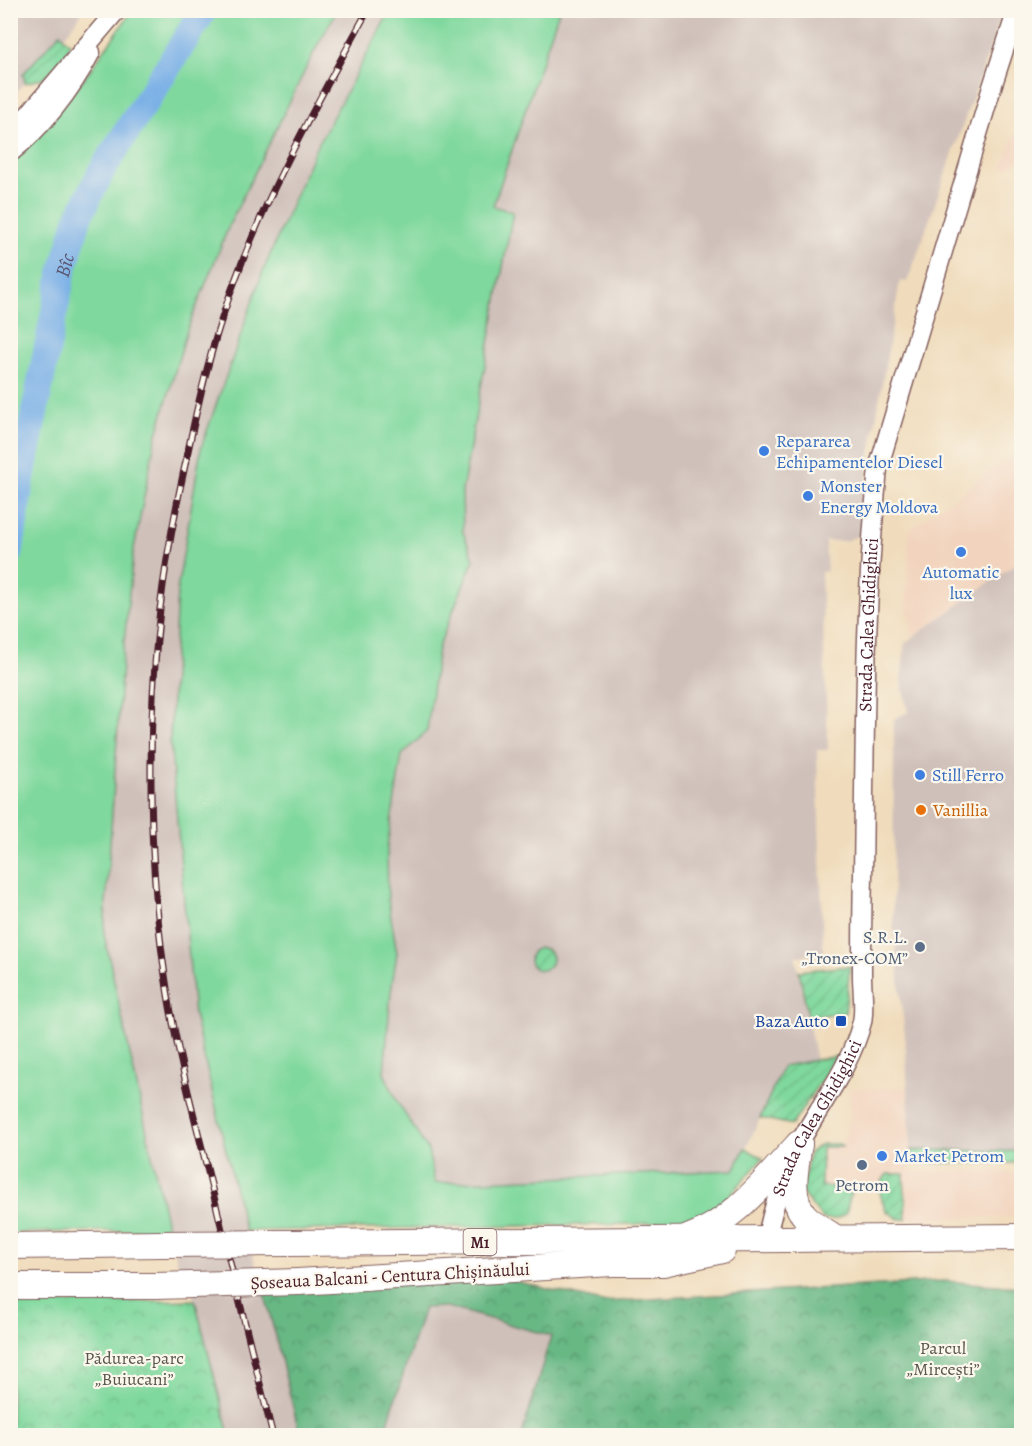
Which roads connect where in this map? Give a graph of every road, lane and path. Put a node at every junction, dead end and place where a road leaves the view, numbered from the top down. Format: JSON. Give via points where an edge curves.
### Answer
{"nodes":[{"id":1,"x":117,"y":10,"type":"edge"},
{"id":2,"x":1017,"y":10,"type":"edge"},
{"id":3,"x":102,"y":30,"type":"junction"},
{"id":4,"x":10,"y":136,"type":"edge"},
{"id":5,"x":10,"y":153,"type":"edge"},
{"id":6,"x":799,"y":1144,"type":"junction"},
{"id":7,"x":1022,"y":1237,"type":"edge"},
{"id":8,"x":835,"y":1238,"type":"junction"},
{"id":9,"x":684,"y":1240,"type":"junction"},
{"id":10,"x":766,"y":1241,"type":"junction"},
{"id":11,"x":10,"y":1246,"type":"edge"},
{"id":12,"x":10,"y":1286,"type":"edge"}],
"edges":[{"from":1,"to":3,"type":"street"},
{"from":2,"to":6,"type":"street","name":"Strada Calea Ghidighici","via":[[878,469],[868,588],[862,1020],[834,1086]]},
{"from":3,"to":4,"type":"street"},
{"from":3,"to":5,"type":"street","via":[[57,105]]},
{"from":6,"to":8,"type":"highway","via":[[794,1179],[796,1201],[804,1215]]},
{"from":6,"to":9,"type":"highway","via":[[733,1214]]},
{"from":6,"to":10,"type":"street","name":"Strada Calea Ghidighici","via":[[775,1204]]},
{"from":7,"to":8,"type":"highway","name":"Șoseaua Balcani - Centura Chișinăului","number":"M1"},
{"from":8,"to":10,"type":"highway","name":"Șoseaua Balcani - Centura Chișinăului","number":"M1"},
{"from":9,"to":10,"type":"highway","name":"Șoseaua Balcani - Centura Chișinăului","number":"M1"},
{"from":9,"to":11,"type":"highway","name":"Șoseaua Balcani - Centura Chișinăului","number":"M1","bridge":true},
{"from":10,"to":12,"type":"highway","name":"Șoseaua Balcani - Centura Chișinăului","number":"M1","bridge":true,"via":[[663,1263],[298,1282]]}]}
